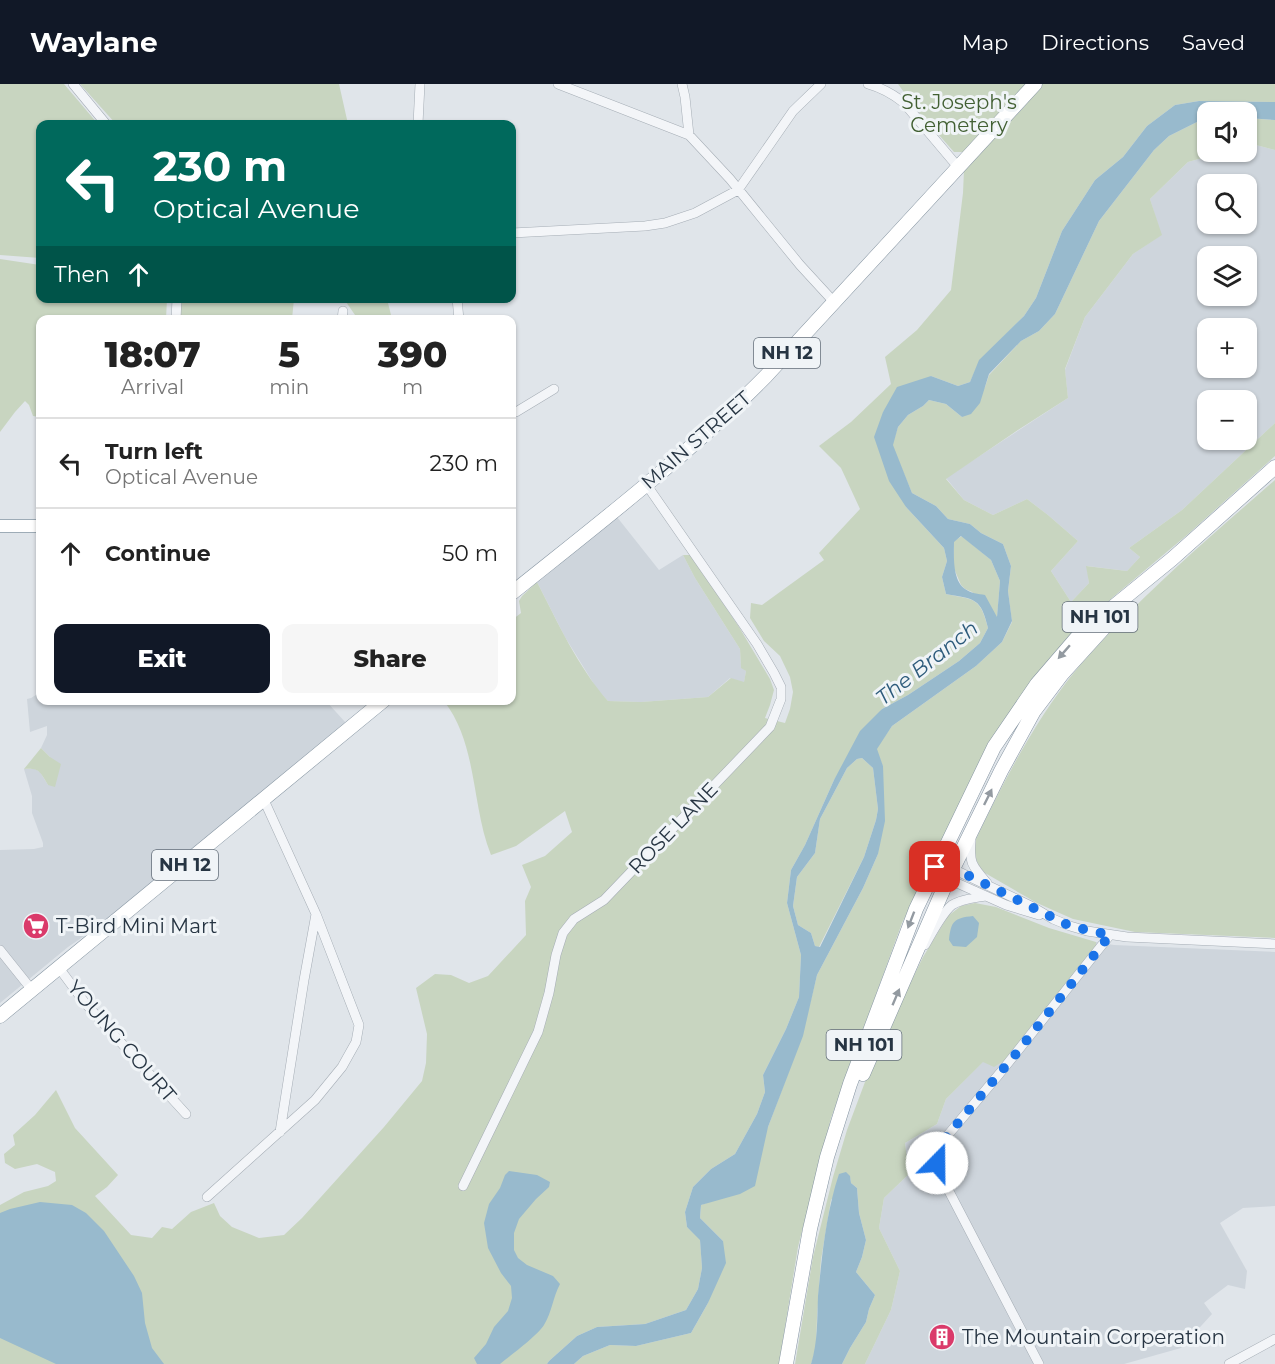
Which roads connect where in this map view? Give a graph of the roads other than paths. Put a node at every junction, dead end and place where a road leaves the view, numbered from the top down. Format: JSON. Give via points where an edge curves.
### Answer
{"nodes":[{"id":1,"x":73,"y":84,"type":"edge"},
{"id":2,"x":420,"y":84,"type":"edge"},
{"id":3,"x":558,"y":84,"type":"edge"},
{"id":4,"x":682,"y":84,"type":"edge"},
{"id":5,"x":820,"y":84,"type":"edge"},
{"id":6,"x":868,"y":84,"type":"edge"},
{"id":7,"x":1035,"y":84,"type":"edge"},
{"id":8,"x":103,"y":120,"type":"edge"},
{"id":9,"x":418,"y":120,"type":"edge"},
{"id":10,"x":689,"y":135,"type":"junction"},
{"id":11,"x":958,"y":167,"type":"junction"},
{"id":12,"x":738,"y":190,"type":"junction"},
{"id":13,"x":516,"y":233,"type":"edge"},
{"id":14,"x":834,"y":302,"type":"junction"},
{"id":15,"x":554,"y":389,"type":"dead end"},
{"id":16,"x":516,"y":412,"type":"edge"},
{"id":17,"x":1275,"y":467,"type":"edge"},
{"id":18,"x":646,"y":484,"type":"junction"},
{"id":19,"x":0,"y":526,"type":"edge"},
{"id":20,"x":36,"y":526,"type":"edge"},
{"id":21,"x":1172,"y":559,"type":"junction"},
{"id":22,"x":516,"y":590,"type":"edge"},
{"id":23,"x":378,"y":705,"type":"edge"},
{"id":24,"x":264,"y":800,"type":"junction"},
{"id":25,"x":975,"y":823,"type":"junction"},
{"id":26,"x":935,"y":867,"type":"junction"},
{"id":27,"x":950,"y":874,"type":"junction"},
{"id":28,"x":991,"y":887,"type":"junction"},
{"id":29,"x":985,"y":896,"type":"junction"},
{"id":30,"x":316,"y":914,"type":"junction"},
{"id":31,"x":1053,"y":919,"type":"junction"},
{"id":32,"x":1110,"y":935,"type":"junction"},
{"id":33,"x":1275,"y":944,"type":"edge"},
{"id":34,"x":0,"y":950,"type":"edge"},
{"id":35,"x":59,"y":969,"type":"junction"},
{"id":36,"x":907,"y":972,"type":"junction"},
{"id":37,"x":32,"y":990,"type":"junction"},
{"id":38,"x":0,"y":1016,"type":"edge"},
{"id":39,"x":186,"y":1114,"type":"dead end"},
{"id":40,"x":280,"y":1132,"type":"junction"},
{"id":41,"x":463,"y":1186,"type":"dead end"},
{"id":42,"x":207,"y":1197,"type":"dead end"},
{"id":43,"x":810,"y":1229,"type":"junction"},
{"id":44,"x":1275,"y":1339,"type":"edge"},
{"id":45,"x":786,"y":1364,"type":"edge"},
{"id":46,"x":1039,"y":1364,"type":"edge"},
{"id":47,"x":1229,"y":1364,"type":"edge"}],
"edges":[{"from":1,"to":8,"type":"street"},
{"from":2,"to":9,"type":"street"},
{"from":3,"to":10,"type":"street"},
{"from":4,"to":10,"type":"street"},
{"from":5,"to":12,"type":"street","via":[[793,111]]},
{"from":6,"to":11,"type":"street","via":[[903,103]]},
{"from":7,"to":11,"type":"highway","name":"MAIN STREET","number":"NH 12"},
{"from":10,"to":12,"type":"street"},
{"from":11,"to":14,"type":"highway","name":"MAIN STREET","number":"NH 12"},
{"from":12,"to":13,"type":"street","via":[[695,213],[665,223]]},
{"from":12,"to":14,"type":"street"},
{"from":14,"to":18,"type":"highway","name":"MAIN STREET","number":"NH 12","via":[[738,405]]},
{"from":15,"to":16,"type":"street"},
{"from":17,"to":21,"type":"highway","number":"NH 101"},
{"from":18,"to":22,"type":"highway","name":"MAIN STREET","number":"NH 12"},
{"from":18,"to":41,"type":"street","name":"ROSE LANE","via":[[757,644],[781,687],[781,699],[770,727],[604,900],[574,919],[563,933],[538,1032]]},
{"from":19,"to":20,"type":"main road"},
{"from":25,"to":21,"type":"highway","number":"NH 101","one_way":true,"via":[[1034,711],[1115,615]]},
{"from":21,"to":26,"type":"highway","number":"NH 101","one_way":true,"via":[[1080,634],[1037,684],[994,747]]},
{"from":23,"to":24,"type":"highway","number":"NH 12"},
{"from":24,"to":30,"type":"street"},
{"from":24,"to":35,"type":"highway","number":"NH 12"},
{"from":25,"to":27,"type":"highway","number":"NH 101"},
{"from":25,"to":28,"type":"street","via":[[971,861]]},
{"from":26,"to":27,"type":"street"},
{"from":26,"to":43,"type":"highway","number":"NH 101","one_way":true,"via":[[850,1084],[826,1157]]},
{"from":27,"to":28,"type":"street"},
{"from":27,"to":29,"type":"street"},
{"from":27,"to":36,"type":"highway","number":"NH 101"},
{"from":28,"to":31,"type":"street"},
{"from":29,"to":31,"type":"street"},
{"from":29,"to":36,"type":"street","via":[[953,905]]},
{"from":30,"to":40,"type":"street"},
{"from":30,"to":40,"type":"street","via":[[359,1025],[356,1042],[342,1067],[315,1100]]},
{"from":31,"to":32,"type":"street"},
{"from":32,"to":33,"type":"street"},
{"from":32,"to":46,"type":"street","via":[[947,1136],[938,1155],[939,1172]]},
{"from":34,"to":37,"type":"street"},
{"from":35,"to":37,"type":"highway","number":"NH 12"},
{"from":35,"to":39,"type":"street","name":"YOUNG COURT"},
{"from":43,"to":36,"type":"highway","number":"NH 101","one_way":true,"via":[[849,1106]]},
{"from":37,"to":38,"type":"highway","number":"NH 12"},
{"from":40,"to":42,"type":"street"},
{"from":43,"to":45,"type":"highway","number":"NH 101"},
{"from":44,"to":47,"type":"street"}]}
